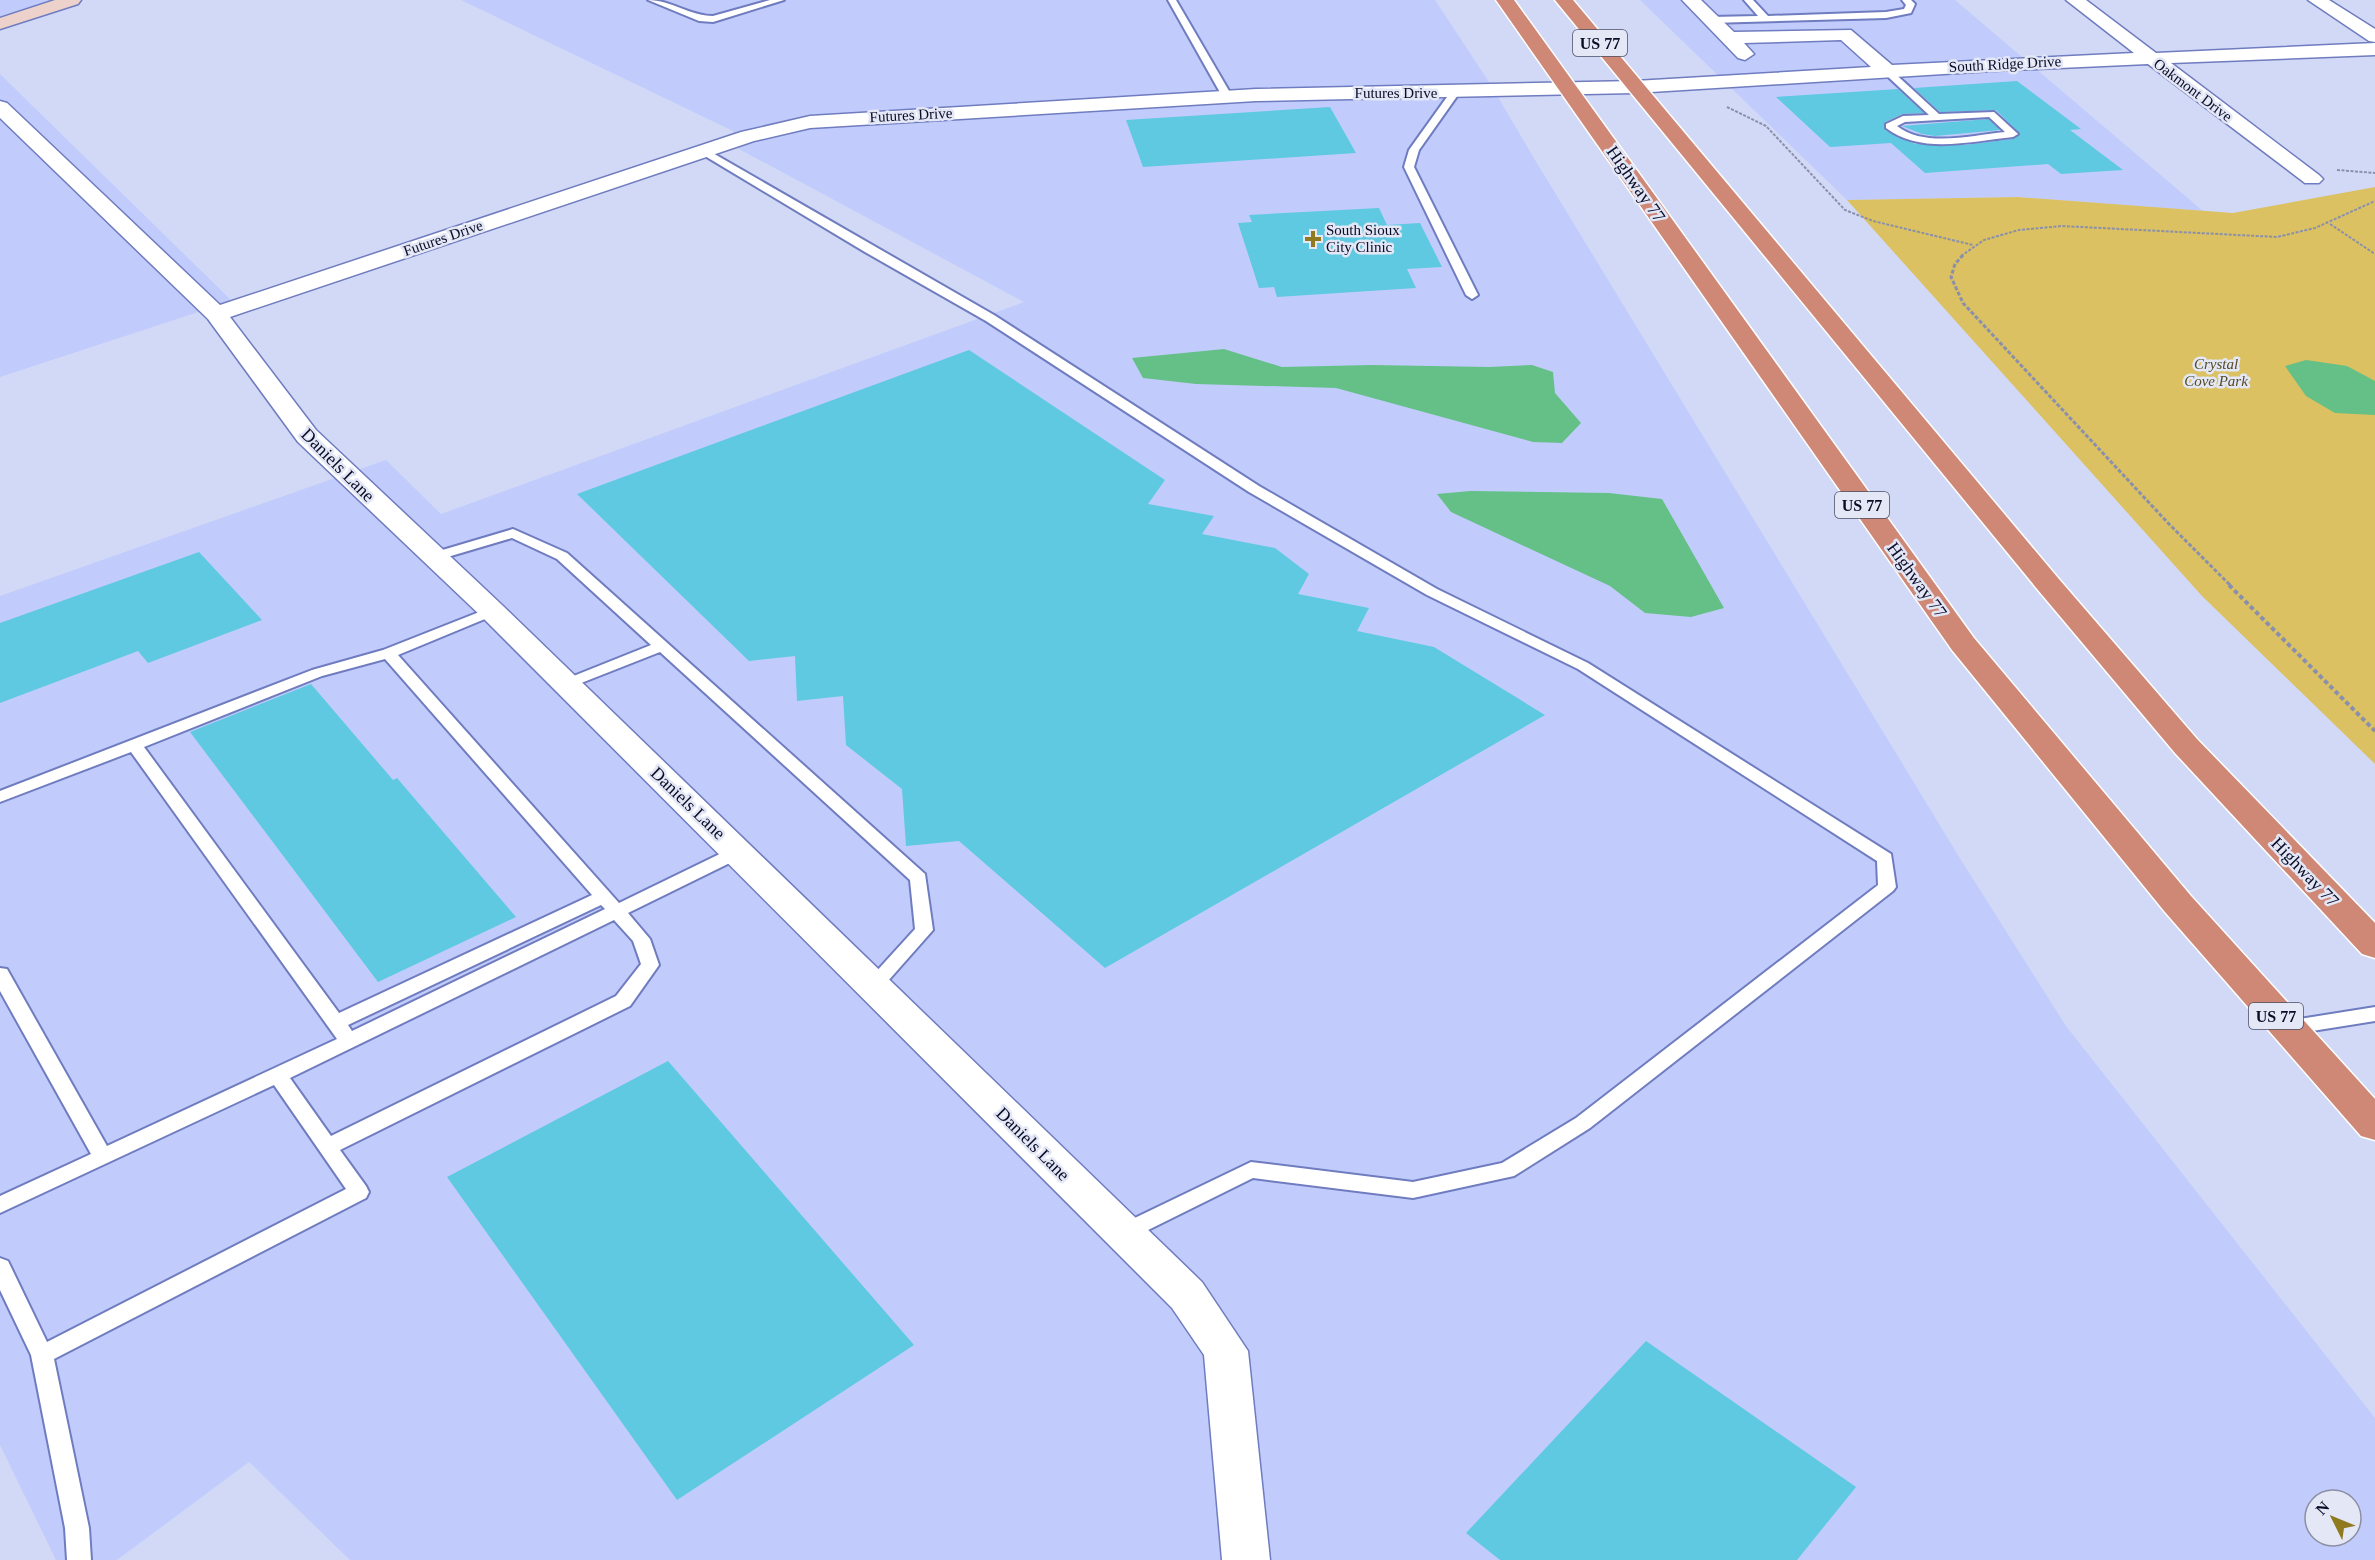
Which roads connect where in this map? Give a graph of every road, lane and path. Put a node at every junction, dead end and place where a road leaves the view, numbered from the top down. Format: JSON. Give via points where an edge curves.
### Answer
{"nodes":[{"id":1,"x":72,"y":0,"type":"edge"},
{"id":2,"x":652,"y":0,"type":"edge"},
{"id":3,"x":780,"y":0,"type":"edge"},
{"id":4,"x":1172,"y":0,"type":"edge"},
{"id":5,"x":1505,"y":0,"type":"edge"},
{"id":6,"x":1564,"y":0,"type":"edge"},
{"id":7,"x":1691,"y":0,"type":"edge"},
{"id":8,"x":1749,"y":0,"type":"edge"},
{"id":9,"x":1906,"y":0,"type":"edge"},
{"id":10,"x":2075,"y":0,"type":"edge"},
{"id":11,"x":2317,"y":0,"type":"edge"},
{"id":12,"x":1765,"y":18,"type":"junction"},
{"id":13,"x":1711,"y":21,"type":"junction"},
{"id":14,"x":0,"y":24,"type":"edge"},
{"id":15,"x":2375,"y":37,"type":"edge"},
{"id":16,"x":1728,"y":38,"type":"junction"},
{"id":17,"x":2375,"y":50,"type":"edge"},
{"id":18,"x":2149,"y":57,"type":"junction"},
{"id":19,"x":1887,"y":71,"type":"junction"},
{"id":20,"x":1769,"y":79,"type":"junction"},
{"id":21,"x":1683,"y":84,"type":"junction"},
{"id":22,"x":1635,"y":87,"type":"junction"},
{"id":23,"x":1569,"y":89,"type":"junction"},
{"id":24,"x":1455,"y":92,"type":"junction"},
{"id":25,"x":1227,"y":96,"type":"junction"},
{"id":26,"x":0,"y":107,"type":"edge"},
{"id":27,"x":1937,"y":117,"type":"junction"},
{"id":28,"x":704,"y":151,"type":"junction"},
{"id":29,"x":2336,"y":170,"type":"dead end"},
{"id":30,"x":2375,"y":173,"type":"edge"},
{"id":31,"x":2312,"y":179,"type":"dead end"},
{"id":32,"x":2375,"y":201,"type":"edge"},
{"id":33,"x":2329,"y":224,"type":"junction"},
{"id":34,"x":1974,"y":245,"type":"junction"},
{"id":35,"x":2375,"y":254,"type":"edge"},
{"id":36,"x":1472,"y":295,"type":"dead end"},
{"id":37,"x":216,"y":314,"type":"junction"},
{"id":38,"x":434,"y":557,"type":"junction"},
{"id":39,"x":492,"y":611,"type":"junction"},
{"id":40,"x":662,"y":646,"type":"junction"},
{"id":41,"x":388,"y":653,"type":"junction"},
{"id":42,"x":566,"y":684,"type":"junction"},
{"id":43,"x":2375,"y":731,"type":"edge"},
{"id":44,"x":134,"y":745,"type":"junction"},
{"id":45,"x":0,"y":797,"type":"edge"},
{"id":46,"x":738,"y":852,"type":"junction"},
{"id":47,"x":604,"y":896,"type":"junction"},
{"id":48,"x":617,"y":911,"type":"junction"},
{"id":49,"x":2375,"y":945,"type":"edge"},
{"id":50,"x":0,"y":974,"type":"edge"},
{"id":51,"x":873,"y":985,"type":"junction"},
{"id":52,"x":2375,"y":1014,"type":"edge"},
{"id":53,"x":335,"y":1023,"type":"junction"},
{"id":54,"x":2286,"y":1028,"type":"junction"},
{"id":55,"x":349,"y":1041,"type":"junction"},
{"id":56,"x":278,"y":1075,"type":"junction"},
{"id":57,"x":2375,"y":1125,"type":"edge"},
{"id":58,"x":327,"y":1147,"type":"junction"},
{"id":59,"x":103,"y":1157,"type":"junction"},
{"id":60,"x":0,"y":1205,"type":"edge"},
{"id":61,"x":1122,"y":1233,"type":"junction"},
{"id":62,"x":0,"y":1267,"type":"edge"},
{"id":63,"x":42,"y":1354,"type":"junction"},
{"id":64,"x":79,"y":1560,"type":"edge"},
{"id":65,"x":1246,"y":1560,"type":"edge"}],
"edges":[{"from":1,"to":14,"type":"main road"},
{"from":2,"to":3,"type":"lane","via":[[713,20]]},
{"from":4,"to":25,"type":"lane"},
{"from":5,"to":23,"type":"highway","name":"Highway 77","number":"US 77"},
{"from":6,"to":22,"type":"highway","name":"Highway 77","number":"US 77"},
{"from":7,"to":13,"type":"street"},
{"from":8,"to":12,"type":"lane"},
{"from":9,"to":12,"type":"lane","via":[[1911,4],[1908,11],[1886,15]]},
{"from":10,"to":18,"type":"street","name":"Oakmont Drive"},
{"from":11,"to":15,"type":"street"},
{"from":12,"to":13,"type":"lane"},
{"from":13,"to":16,"type":"street"},
{"from":16,"to":19,"type":"street","via":[[1845,34]]},
{"from":16,"to":20,"type":"street"},
{"from":17,"to":18,"type":"street","name":"South Ridge Drive"},
{"from":18,"to":19,"type":"street","name":"South Ridge Drive"},
{"from":18,"to":31,"type":"street","name":"Oakmont Drive"},
{"from":19,"to":20,"type":"street","name":"South Ridge Drive"},
{"from":19,"to":27,"type":"lane"},
{"from":20,"to":21,"type":"street","name":"South Ridge Drive"},
{"from":21,"to":22,"type":"street","name":"South Ridge Drive"},
{"from":21,"to":34,"type":"path","via":[[1693,96],[1766,126],[1845,210],[1873,221]]},
{"from":22,"to":23,"type":"street","name":"Futures Drive"},
{"from":22,"to":49,"type":"highway","name":"Highway 77","number":"US 77","via":[[2170,728]]},
{"from":23,"to":24,"type":"street","name":"Futures Drive"},
{"from":23,"to":54,"type":"highway","name":"Highway 77","number":"US 77","via":[[1964,644],[2178,904]]},
{"from":24,"to":25,"type":"street","name":"Futures Drive"},
{"from":24,"to":36,"type":"lane","via":[[1413,152],[1409,167]]},
{"from":25,"to":28,"type":"street","name":"Futures Drive","via":[[827,120],[780,128]]},
{"from":26,"to":37,"type":"street","name":"Daniels Lane"},
{"from":27,"to":27,"type":"lane","via":[[1991,114],[2013,134],[1923,141],[1898,135],[1890,126],[1903,119]]},
{"from":28,"to":37,"type":"street","name":"Futures Drive"},
{"from":28,"to":61,"type":"lane","via":[[990,318],[1254,489],[1432,592],[1582,666],[1885,858],[1887,887],[1583,1123],[1507,1170],[1413,1190],[1251,1170]]},
{"from":29,"to":30,"type":"path"},
{"from":32,"to":33,"type":"path"},
{"from":33,"to":34,"type":"path","via":[[2296,234],[2253,238],[2074,226],[2022,229]]},
{"from":33,"to":35,"type":"path"},
{"from":34,"to":43,"type":"path","via":[[1953,265],[1951,282],[1963,303],[2168,523]]},
{"from":37,"to":38,"type":"street","name":"Daniels Lane","via":[[307,436]]},
{"from":38,"to":39,"type":"street","name":"Daniels Lane"},
{"from":38,"to":40,"type":"lane","via":[[513,533],[562,556]]},
{"from":39,"to":41,"type":"lane"},
{"from":39,"to":42,"type":"street","name":"Daniels Lane"},
{"from":40,"to":42,"type":"lane"},
{"from":40,"to":51,"type":"lane","via":[[919,878],[924,930]]},
{"from":41,"to":44,"type":"lane","via":[[317,673]]},
{"from":41,"to":47,"type":"lane"},
{"from":42,"to":46,"type":"street","name":"Daniels Lane"},
{"from":44,"to":45,"type":"lane"},
{"from":44,"to":53,"type":"lane"},
{"from":46,"to":48,"type":"lane"},
{"from":46,"to":51,"type":"street","name":"Daniels Lane"},
{"from":47,"to":48,"type":"lane"},
{"from":47,"to":53,"type":"lane"},
{"from":48,"to":55,"type":"lane"},
{"from":48,"to":58,"type":"lane","via":[[641,939],[650,965],[623,1001]]},
{"from":50,"to":59,"type":"lane"},
{"from":51,"to":61,"type":"street","name":"Daniels Lane"},
{"from":52,"to":54,"type":"lane"},
{"from":53,"to":55,"type":"lane"},
{"from":54,"to":57,"type":"highway","name":"Highway 77","number":"US 77"},
{"from":55,"to":56,"type":"lane"},
{"from":56,"to":58,"type":"lane"},
{"from":56,"to":59,"type":"lane"},
{"from":58,"to":63,"type":"lane","via":[[358,1192]]},
{"from":59,"to":60,"type":"lane"},
{"from":61,"to":65,"type":"street","name":"Daniels Lane","via":[[1187,1295],[1226,1350]]},
{"from":62,"to":63,"type":"lane"},
{"from":63,"to":64,"type":"lane","via":[[77,1528]]}]}
